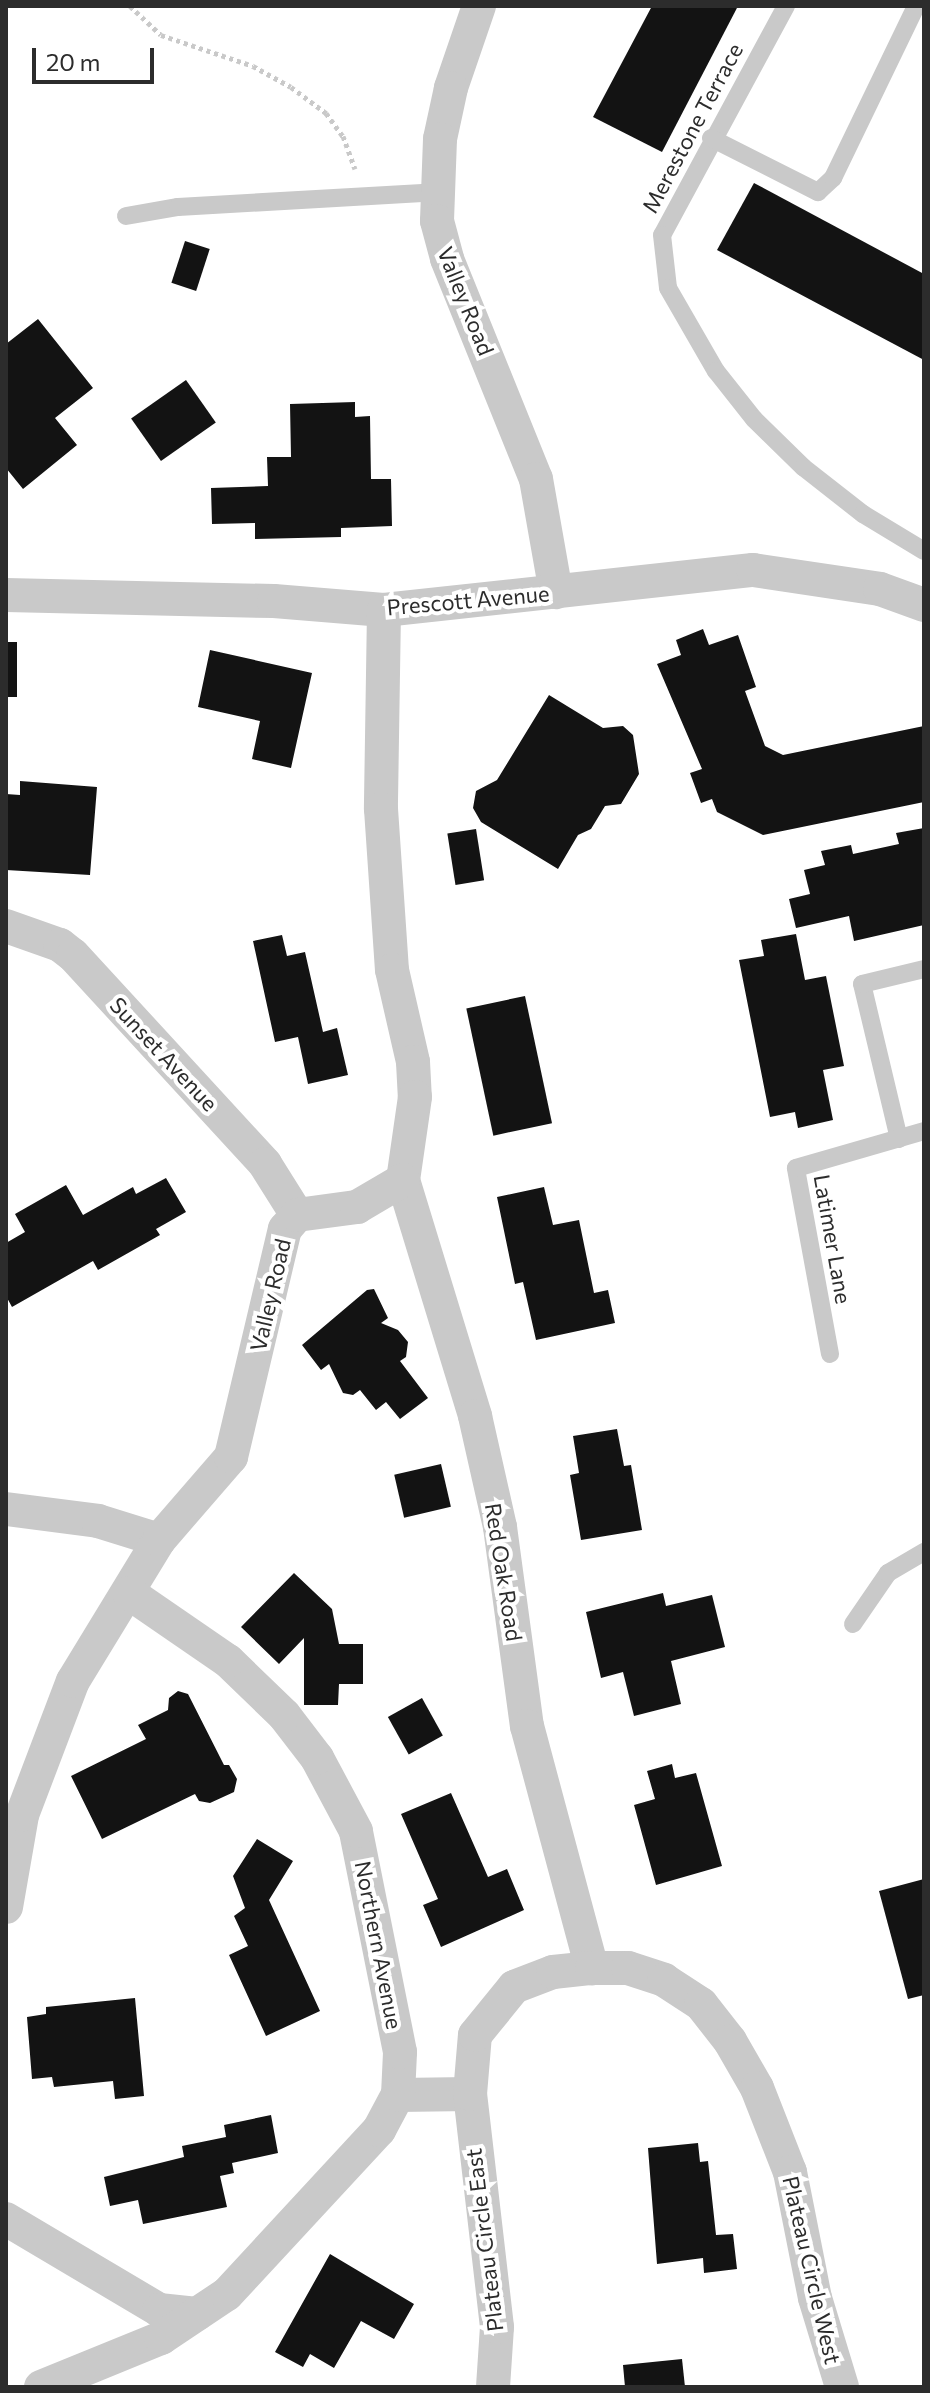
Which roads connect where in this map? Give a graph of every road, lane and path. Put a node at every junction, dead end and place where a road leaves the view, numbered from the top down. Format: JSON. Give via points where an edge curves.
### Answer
{"nodes":[{"id":1,"x":130,"y":6,"type":"edge"},
{"id":2,"x":479,"y":6,"type":"edge"},
{"id":3,"x":786,"y":6,"type":"edge"},
{"id":4,"x":916,"y":6,"type":"edge"},
{"id":5,"x":711,"y":138,"type":"junction"},
{"id":6,"x":436,"y":192,"type":"junction"},
{"id":7,"x":373,"y":198,"type":"junction"},
{"id":8,"x":126,"y":216,"type":"dead end"},
{"id":9,"x":924,"y":551,"type":"edge"},
{"id":10,"x":556,"y":592,"type":"junction"},
{"id":11,"x":6,"y":595,"type":"edge"},
{"id":12,"x":924,"y":605,"type":"edge"},
{"id":13,"x":384,"y":610,"type":"junction"},
{"id":14,"x":6,"y":926,"type":"edge"},
{"id":15,"x":924,"y":969,"type":"edge"},
{"id":16,"x":924,"y":1131,"type":"edge"},
{"id":17,"x":899,"y":1139,"type":"junction"},
{"id":18,"x":403,"y":1180,"type":"junction"},
{"id":19,"x":297,"y":1215,"type":"junction"},
{"id":20,"x":830,"y":1354,"type":"dead end"},
{"id":21,"x":6,"y":1509,"type":"edge"},
{"id":22,"x":159,"y":1540,"type":"junction"},
{"id":23,"x":924,"y":1552,"type":"edge"},
{"id":24,"x":129,"y":1593,"type":"junction"},
{"id":25,"x":853,"y":1624,"type":"dead end"},
{"id":26,"x":6,"y":1907,"type":"edge"},
{"id":27,"x":592,"y":1968,"type":"junction"},
{"id":28,"x":470,"y":2094,"type":"junction"},
{"id":29,"x":398,"y":2095,"type":"junction"},
{"id":30,"x":6,"y":2219,"type":"edge"},
{"id":31,"x":197,"y":2314,"type":"junction"},
{"id":32,"x":41,"y":2387,"type":"edge"},
{"id":33,"x":493,"y":2387,"type":"edge"},
{"id":34,"x":842,"y":2387,"type":"edge"}],
"edges":[{"from":1,"to":7,"type":"path","via":[[161,35],[253,66],[326,113]]},
{"from":2,"to":6,"type":"street","name":"Valley Road","via":[[451,88]]},
{"from":3,"to":5,"type":"lane","name":"Merestone Terrace"},
{"from":4,"to":5,"type":"lane","via":[[833,178],[818,192]]},
{"from":5,"to":9,"type":"lane","name":"Merestone Terrace","via":[[662,235],[662,263],[677,306],[716,371],[754,419],[863,514]]},
{"from":6,"to":7,"type":"lane"},
{"from":6,"to":10,"type":"street","name":"Valley Road","via":[[447,259],[536,479]]},
{"from":7,"to":8,"type":"lane","via":[[178,207]]},
{"from":10,"to":12,"type":"street","name":"Prescott Avenue","via":[[753,570],[880,589]]},
{"from":10,"to":13,"type":"street","name":"Prescott Avenue"},
{"from":11,"to":13,"type":"street","name":"Prescott Avenue","via":[[274,601]]},
{"from":13,"to":18,"type":"street","via":[[382,825],[392,970],[413,1062],[415,1097]]},
{"from":14,"to":19,"type":"street","name":"Sunset Avenue","via":[[60,945],[73,955],[265,1164]]},
{"from":15,"to":17,"type":"lane","via":[[862,984]]},
{"from":16,"to":17,"type":"lane","name":"Latimer Lane"},
{"from":17,"to":20,"type":"lane","name":"Latimer Lane","via":[[796,1168]]},
{"from":18,"to":19,"type":"street","name":"Valley Road","via":[[357,1207]]},
{"from":18,"to":27,"type":"street","name":"Red Oak Road","via":[[475,1416],[500,1527],[527,1726]]},
{"from":19,"to":22,"type":"street","name":"Valley Road","via":[[276,1252],[231,1457]]},
{"from":21,"to":22,"type":"street","via":[[98,1521]]},
{"from":22,"to":24,"type":"street","name":"Valley Road"},
{"from":23,"to":25,"type":"lane","via":[[888,1573]]},
{"from":24,"to":26,"type":"street","name":"Valley Road","via":[[73,1681],[49,1734],[22,1815]]},
{"from":24,"to":29,"type":"street","name":"Northern Avenue","via":[[228,1661],[284,1715],[317,1758],[356,1831],[400,2052]]},
{"from":27,"to":28,"type":"street","name":"Plateau Circle East","via":[[553,1972],[514,1987],[485,2017],[469,2061]]},
{"from":27,"to":34,"type":"street","name":"Plateau Circle West","via":[[628,1968],[664,1980],[701,2004],[730,2041],[757,2088],[790,2172],[815,2298]]},
{"from":28,"to":29,"type":"street"},
{"from":28,"to":33,"type":"street","name":"Plateau Circle East","via":[[497,2327]]},
{"from":29,"to":31,"type":"street","name":"Northern Avenue","via":[[379,2130],[260,2261]]},
{"from":30,"to":31,"type":"street","via":[[159,2310]]},
{"from":31,"to":32,"type":"street","name":"Northern Avenue","via":[[112,2362]]}]}
